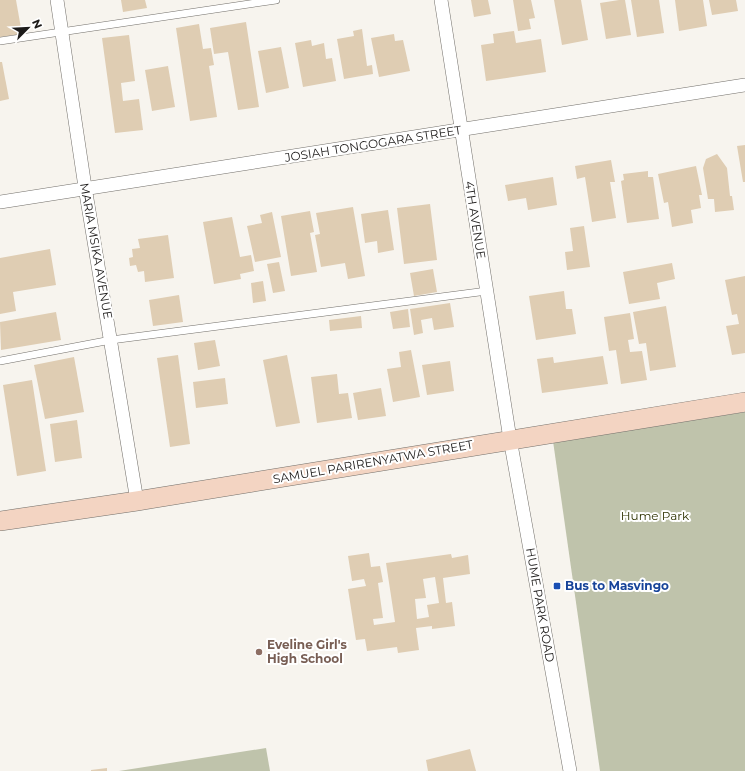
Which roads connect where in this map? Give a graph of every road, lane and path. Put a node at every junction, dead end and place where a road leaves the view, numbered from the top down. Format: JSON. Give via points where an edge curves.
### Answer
{"nodes":[{"id":1,"x":57,"y":0,"type":"edge"},
{"id":2,"x":276,"y":0,"type":"edge"},
{"id":3,"x":441,"y":0,"type":"edge"},
{"id":4,"x":62,"y":32,"type":"junction"},
{"id":5,"x":0,"y":41,"type":"edge"},
{"id":6,"x":745,"y":85,"type":"edge"},
{"id":7,"x":461,"y":130,"type":"junction"},
{"id":8,"x":85,"y":188,"type":"junction"},
{"id":9,"x":0,"y":202,"type":"edge"},
{"id":10,"x":487,"y":292,"type":"junction"},
{"id":11,"x":111,"y":340,"type":"junction"},
{"id":12,"x":0,"y":361,"type":"edge"},
{"id":13,"x":745,"y":402,"type":"edge"},
{"id":14,"x":510,"y":439,"type":"junction"},
{"id":15,"x":137,"y":501,"type":"junction"},
{"id":16,"x":0,"y":521,"type":"edge"},
{"id":17,"x":570,"y":771,"type":"edge"}],
"edges":[{"from":1,"to":4,"type":"street","name":"MARIA MSIKA AVENUE"},
{"from":2,"to":4,"type":"lane"},
{"from":3,"to":7,"type":"street","name":"4TH AVENUE"},
{"from":4,"to":5,"type":"lane"},
{"from":4,"to":8,"type":"street","name":"MARIA MSIKA AVENUE"},
{"from":6,"to":7,"type":"street","name":"JOSIAH TONGOGARA STREET"},
{"from":7,"to":8,"type":"street","name":"JOSIAH TONGOGARA STREET"},
{"from":7,"to":10,"type":"street","name":"4TH AVENUE"},
{"from":8,"to":9,"type":"street","name":"JOSIAH TONGOGARA STREET"},
{"from":8,"to":11,"type":"street","name":"MARIA MSIKA AVENUE"},
{"from":10,"to":11,"type":"lane"},
{"from":10,"to":14,"type":"street","name":"4TH AVENUE"},
{"from":11,"to":12,"type":"lane"},
{"from":11,"to":15,"type":"street","name":"MARIA MSIKA AVENUE"},
{"from":13,"to":14,"type":"street","name":"SAMUEL PARIRENYATWA STREET"},
{"from":14,"to":15,"type":"street","name":"SAMUEL PARIRENYATWA STREET"},
{"from":14,"to":17,"type":"street","name":"HUME PARK ROAD"},
{"from":15,"to":16,"type":"street","name":"SAMUEL PARIRENYATWA STREET"}]}
